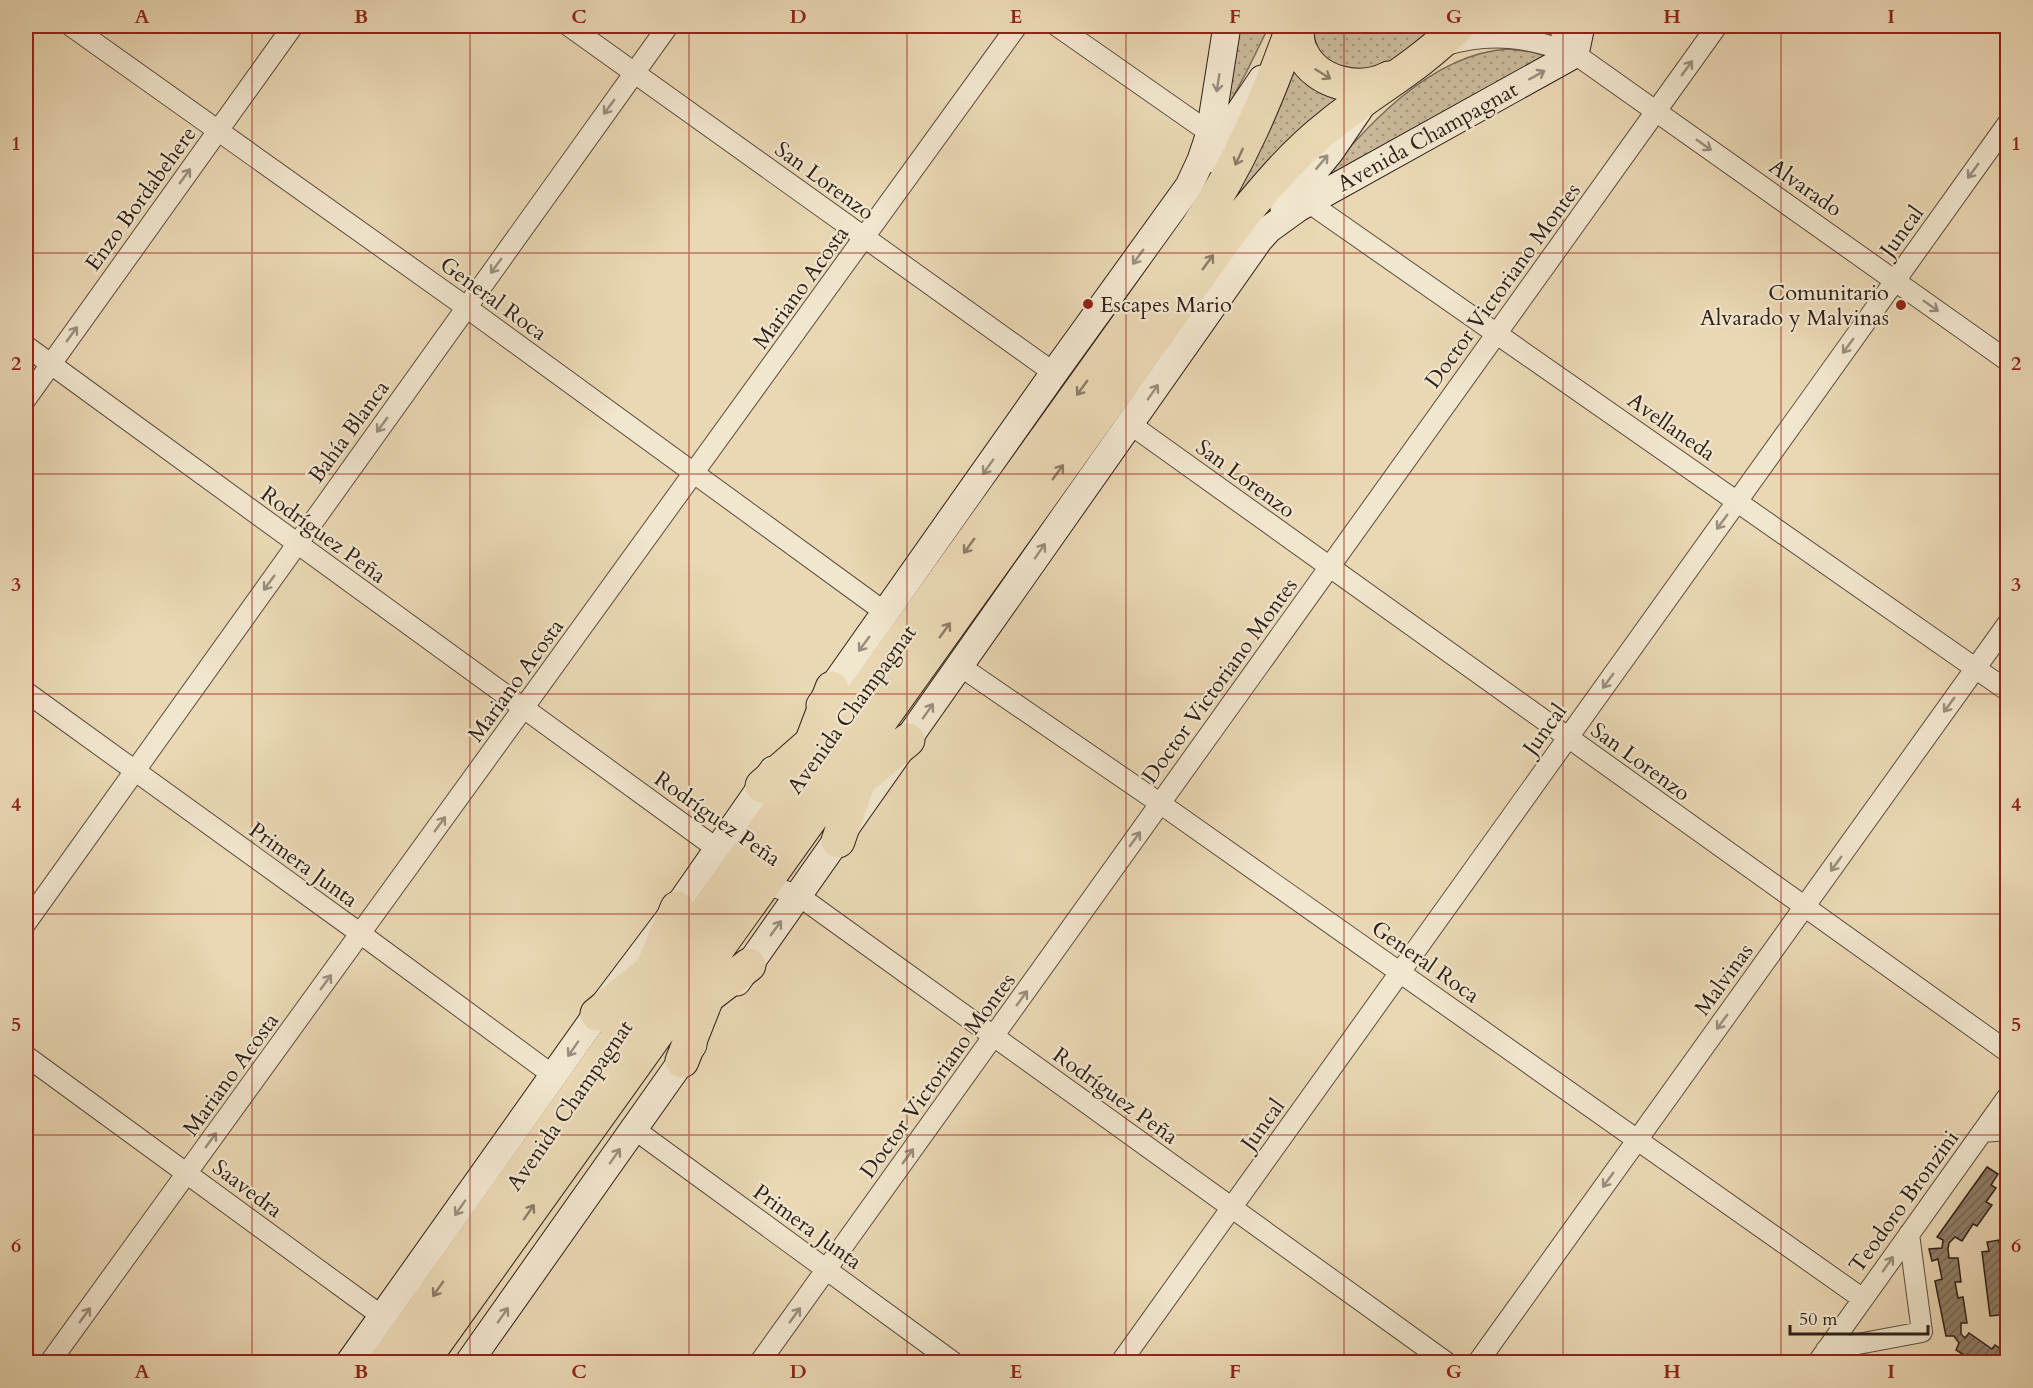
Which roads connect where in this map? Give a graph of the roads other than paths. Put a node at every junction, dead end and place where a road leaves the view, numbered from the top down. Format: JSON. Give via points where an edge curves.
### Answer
{"nodes":[{"id":1,"x":71,"y":26,"type":"edge"},
{"id":2,"x":293,"y":26,"type":"edge"},
{"id":3,"x":569,"y":26,"type":"edge"},
{"id":4,"x":668,"y":26,"type":"edge"},
{"id":5,"x":1017,"y":26,"type":"edge"},
{"id":6,"x":1057,"y":26,"type":"edge"},
{"id":7,"x":1227,"y":26,"type":"edge"},
{"id":8,"x":1458,"y":26,"type":"edge"},
{"id":9,"x":1558,"y":26,"type":"edge"},
{"id":10,"x":1581,"y":26,"type":"edge"},
{"id":11,"x":1717,"y":26,"type":"edge"},
{"id":12,"x":1293,"y":30,"type":"edge"},
{"id":13,"x":1575,"y":54,"type":"junction"},
{"id":14,"x":1416,"y":62,"type":"junction"},
{"id":15,"x":634,"y":72,"type":"junction"},
{"id":16,"x":1369,"y":95,"type":"junction"},
{"id":17,"x":1656,"y":111,"type":"junction"},
{"id":18,"x":2007,"y":123,"type":"edge"},
{"id":19,"x":218,"y":130,"type":"junction"},
{"id":20,"x":1210,"y":133,"type":"junction"},
{"id":21,"x":1189,"y":186,"type":"junction"},
{"id":22,"x":1308,"y":202,"type":"junction"},
{"id":23,"x":865,"y":238,"type":"junction"},
{"id":24,"x":1259,"y":240,"type":"junction"},
{"id":25,"x":1895,"y":280,"type":"junction"},
{"id":26,"x":466,"y":307,"type":"junction"},
{"id":27,"x":1497,"y":333,"type":"junction"},
{"id":28,"x":26,"y":346,"type":"edge"},
{"id":29,"x":2007,"y":361,"type":"edge"},
{"id":30,"x":50,"y":364,"type":"junction"},
{"id":31,"x":1054,"y":373,"type":"junction"},
{"id":32,"x":26,"y":399,"type":"edge"},
{"id":33,"x":1130,"y":424,"type":"junction"},
{"id":34,"x":694,"y":473,"type":"junction"},
{"id":35,"x":1737,"y":501,"type":"junction"},
{"id":36,"x":296,"y":545,"type":"junction"},
{"id":37,"x":1329,"y":568,"type":"junction"},
{"id":38,"x":886,"y":613,"type":"junction"},
{"id":39,"x":2007,"y":623,"type":"edge"},
{"id":40,"x":960,"y":666,"type":"junction"},
{"id":41,"x":1975,"y":668,"type":"junction"},
{"id":42,"x":2007,"y":691,"type":"edge"},
{"id":43,"x":26,"y":692,"type":"edge"},
{"id":44,"x":857,"y":704,"type":"junction"},
{"id":45,"x":524,"y":708,"type":"junction"},
{"id":46,"x":1567,"y":738,"type":"junction"},
{"id":47,"x":908,"y":740,"type":"junction"},
{"id":48,"x":134,"y":771,"type":"junction"},
{"id":49,"x":858,"y":781,"type":"junction"},
{"id":50,"x":774,"y":793,"type":"junction"},
{"id":51,"x":1161,"y":804,"type":"junction"},
{"id":52,"x":811,"y":819,"type":"junction"},
{"id":53,"x":838,"y":841,"type":"junction"},
{"id":54,"x":741,"y":866,"type":"junction"},
{"id":55,"x":799,"y":896,"type":"junction"},
{"id":56,"x":1804,"y":907,"type":"junction"},
{"id":57,"x":26,"y":923,"type":"edge"},
{"id":58,"x":699,"y":926,"type":"junction"},
{"id":59,"x":361,"y":934,"type":"junction"},
{"id":60,"x":749,"y":965,"type":"junction"},
{"id":61,"x":651,"y":970,"type":"junction"},
{"id":62,"x":1400,"y":972,"type":"junction"},
{"id":63,"x":706,"y":998,"type":"junction"},
{"id":64,"x":597,"y":1014,"type":"junction"},
{"id":65,"x":642,"y":1029,"type":"junction"},
{"id":66,"x":994,"y":1037,"type":"junction"},
{"id":67,"x":2007,"y":1052,"type":"edge"},
{"id":68,"x":26,"y":1056,"type":"edge"},
{"id":69,"x":682,"y":1060,"type":"junction"},
{"id":70,"x":554,"y":1076,"type":"junction"},
{"id":71,"x":2007,"y":1096,"type":"edge"},
{"id":72,"x":634,"y":1129,"type":"junction"},
{"id":73,"x":2007,"y":1130,"type":"edge"},
{"id":74,"x":1982,"y":1132,"type":"junction"},
{"id":75,"x":1637,"y":1140,"type":"junction"},
{"id":76,"x":188,"y":1173,"type":"junction"},
{"id":77,"x":1231,"y":1208,"type":"junction"},
{"id":78,"x":1909,"y":1234,"type":"junction"},
{"id":79,"x":827,"y":1270,"type":"junction"},
{"id":80,"x":1863,"y":1299,"type":"junction"},
{"id":81,"x":383,"y":1317,"type":"junction"},
{"id":82,"x":1822,"y":1356,"type":"edge"},
{"id":83,"x":50,"y":1362,"type":"edge"},
{"id":84,"x":350,"y":1362,"type":"edge"},
{"id":85,"x":386,"y":1362,"type":"edge"},
{"id":86,"x":422,"y":1362,"type":"edge"},
{"id":87,"x":469,"y":1362,"type":"edge"},
{"id":88,"x":760,"y":1362,"type":"edge"},
{"id":89,"x":953,"y":1362,"type":"edge"},
{"id":90,"x":1121,"y":1362,"type":"edge"},
{"id":91,"x":1446,"y":1362,"type":"edge"},
{"id":92,"x":1478,"y":1362,"type":"edge"}],
"edges":[{"from":1,"to":19,"type":"street","name":"General Roca"},
{"from":2,"to":19,"type":"street","name":"Enzo Bordabehere"},
{"from":3,"to":15,"type":"street","name":"San Lorenzo"},
{"from":4,"to":15,"type":"street","name":"Bahía Blanca"},
{"from":5,"to":23,"type":"street","name":"Mariano Acosta"},
{"from":6,"to":20,"type":"street"},
{"from":7,"to":20,"type":"street","name":"Avenida Champagnat","one_way":true},
{"from":8,"to":14,"type":"highway","name":"Avenida Champagnat"},
{"from":9,"to":13,"type":"street","name":"Alvarado"},
{"from":10,"to":13,"type":"street"},
{"from":17,"to":11,"type":"street","name":"Doctor Victoriano Montes","one_way":true},
{"from":12,"to":14,"type":"highway","one_way":true,"via":[[1308,64],[1341,84],[1377,83]]},
{"from":12,"to":21,"type":"street","name":"Avenida Champagnat"},
{"from":12,"to":44,"type":"highway","name":"Avenida Champagnat","one_way":true,"via":[[1250,135],[1212,205]]},
{"from":13,"to":14,"type":"street","name":"Alvarado","via":[[1541,42],[1491,37],[1444,46]]},
{"from":13,"to":17,"type":"street","name":"Alvarado"},
{"from":22,"to":13,"type":"street","name":"Avenida Champagnat","one_way":true},
{"from":14,"to":16,"type":"highway","name":"Avenida Champagnat"},
{"from":15,"to":23,"type":"street","name":"San Lorenzo"},
{"from":15,"to":26,"type":"street","name":"Bahía Blanca","one_way":true},
{"from":24,"to":16,"type":"street","name":"Avenida Champagnat","one_way":true,"via":[[1330,152]]},
{"from":44,"to":16,"type":"highway","name":"Avenida Champagnat","one_way":true,"via":[[1268,185],[1304,148]]},
{"from":17,"to":25,"type":"street","name":"Alvarado","one_way":true},
{"from":17,"to":27,"type":"street","name":"Doctor Victoriano Montes"},
{"from":18,"to":25,"type":"street","name":"Juncal","one_way":true},
{"from":19,"to":26,"type":"street","name":"General Roca"},
{"from":30,"to":19,"type":"street","name":"Enzo Bordabehere","one_way":true},
{"from":20,"to":21,"type":"street","name":"Avenida Champagnat"},
{"from":21,"to":31,"type":"street","name":"Avenida Champagnat","one_way":true},
{"from":22,"to":24,"type":"street","name":"Avenida Champagnat","via":[[1290,212]]},
{"from":22,"to":27,"type":"street","name":"Avellaneda"},
{"from":23,"to":31,"type":"street","name":"San Lorenzo"},
{"from":23,"to":34,"type":"street","name":"Mariano Acosta"},
{"from":33,"to":24,"type":"street","name":"Avenida Champagnat","one_way":true},
{"from":25,"to":29,"type":"street","name":"Alvarado","one_way":true},
{"from":25,"to":35,"type":"street","name":"Juncal","one_way":true},
{"from":26,"to":34,"type":"street","name":"General Roca"},
{"from":26,"to":36,"type":"street","name":"Bahía Blanca","one_way":true},
{"from":27,"to":35,"type":"street","name":"Avellaneda"},
{"from":27,"to":37,"type":"street","name":"Doctor Victoriano Montes"},
{"from":28,"to":30,"type":"street","name":"Rodríguez Peña"},
{"from":30,"to":32,"type":"street","name":"Enzo Bordabehere"},
{"from":30,"to":36,"type":"street","name":"Rodríguez Peña"},
{"from":31,"to":38,"type":"street","name":"Avenida Champagnat","one_way":true},
{"from":33,"to":37,"type":"street","name":"San Lorenzo"},
{"from":40,"to":33,"type":"street","name":"Avenida Champagnat","one_way":true},
{"from":34,"to":38,"type":"street","name":"General Roca"},
{"from":34,"to":45,"type":"street","name":"Mariano Acosta"},
{"from":35,"to":41,"type":"street","name":"Avellaneda"},
{"from":35,"to":46,"type":"street","name":"Juncal","one_way":true},
{"from":36,"to":45,"type":"street","name":"Rodríguez Peña"},
{"from":36,"to":48,"type":"street","name":"Bahía Blanca","one_way":true},
{"from":37,"to":46,"type":"street","name":"San Lorenzo"},
{"from":37,"to":51,"type":"street","name":"Doctor Victoriano Montes"},
{"from":38,"to":44,"type":"street","name":"Avenida Champagnat","one_way":true},
{"from":39,"to":41,"type":"street","name":"Malvinas"},
{"from":47,"to":40,"type":"street","name":"Avenida Champagnat","one_way":true},
{"from":40,"to":51,"type":"street","name":"General Roca"},
{"from":41,"to":42,"type":"street","name":"Avellaneda"},
{"from":41,"to":56,"type":"street","name":"Malvinas","one_way":true},
{"from":43,"to":48,"type":"street","name":"Primera Junta"},
{"from":44,"to":49,"type":"highway"},
{"from":44,"to":50,"type":"highway","name":"Avenida Champagnat"},
{"from":44,"to":50,"type":"highway","via":[[811,743]]},
{"from":44,"to":52,"type":"highway","name":"Avenida Champagnat"},
{"from":45,"to":54,"type":"street","name":"Rodríguez Peña"},
{"from":59,"to":45,"type":"street","name":"Mariano Acosta","one_way":true},
{"from":46,"to":56,"type":"street","name":"San Lorenzo"},
{"from":46,"to":62,"type":"street","name":"Juncal"},
{"from":47,"to":49,"type":"highway"},
{"from":47,"to":53,"type":"street","name":"Avenida Champagnat"},
{"from":48,"to":57,"type":"street","name":"Bahía Blanca"},
{"from":48,"to":59,"type":"street","name":"Primera Junta"},
{"from":49,"to":52,"type":"highway"},
{"from":49,"to":53,"type":"highway"},
{"from":50,"to":54,"type":"highway","name":"Avenida Champagnat"},
{"from":51,"to":62,"type":"street","name":"General Roca"},
{"from":66,"to":51,"type":"street","name":"Doctor Victoriano Montes","one_way":true},
{"from":52,"to":54,"type":"highway","name":"Avenida Champagnat"},
{"from":53,"to":55,"type":"street","name":"Avenida Champagnat"},
{"from":54,"to":55,"type":"street","name":"Rodríguez Peña"},
{"from":54,"to":58,"type":"highway","name":"Avenida Champagnat"},
{"from":60,"to":55,"type":"street","name":"Avenida Champagnat","one_way":true},
{"from":55,"to":66,"type":"street","name":"Rodríguez Peña"},
{"from":56,"to":67,"type":"street","name":"San Lorenzo"},
{"from":56,"to":75,"type":"street","name":"Malvinas","one_way":true},
{"from":58,"to":61,"type":"highway"},
{"from":58,"to":63,"type":"highway"},
{"from":58,"to":64,"type":"street","name":"Avenida Champagnat"},
{"from":58,"to":65,"type":"highway","name":"Avenida Champagnat"},
{"from":59,"to":70,"type":"street","name":"Primera Junta"},
{"from":76,"to":59,"type":"street","name":"Mariano Acosta","one_way":true},
{"from":60,"to":63,"type":"highway"},
{"from":60,"to":69,"type":"street","name":"Avenida Champagnat"},
{"from":61,"to":64,"type":"highway"},
{"from":61,"to":65,"type":"highway"},
{"from":62,"to":75,"type":"street","name":"General Roca"},
{"from":62,"to":77,"type":"street","name":"Juncal"},
{"from":63,"to":65,"type":"highway"},
{"from":63,"to":69,"type":"highway"},
{"from":64,"to":70,"type":"street","name":"Avenida Champagnat","one_way":true},
{"from":65,"to":85,"type":"highway","name":"Avenida Champagnat","one_way":true},
{"from":86,"to":65,"type":"highway","name":"Avenida Champagnat","one_way":true},
{"from":66,"to":77,"type":"street","name":"Rodríguez Peña"},
{"from":79,"to":66,"type":"street","name":"Doctor Victoriano Montes","one_way":true},
{"from":68,"to":76,"type":"street","name":"Saavedra"},
{"from":69,"to":72,"type":"street","name":"Avenida Champagnat"},
{"from":70,"to":81,"type":"street","name":"Avenida Champagnat","one_way":true},
{"from":71,"to":74,"type":"street","name":"Teodoro Bronzini"},
{"from":72,"to":79,"type":"street","name":"Primera Junta"},
{"from":87,"to":72,"type":"street","name":"Avenida Champagnat","one_way":true},
{"from":73,"to":74,"type":"street"},
{"from":74,"to":78,"type":"street","name":"Teodoro Bronzini"},
{"from":75,"to":80,"type":"street","name":"General Roca"},
{"from":75,"to":92,"type":"street","name":"Malvinas","one_way":true},
{"from":76,"to":81,"type":"street","name":"Saavedra"},
{"from":83,"to":76,"type":"street","name":"Mariano Acosta","one_way":true},
{"from":77,"to":90,"type":"street","name":"Juncal"},
{"from":77,"to":91,"type":"street","name":"Rodríguez Peña"},
{"from":80,"to":78,"type":"street","name":"Teodoro Bronzini","one_way":true},
{"from":78,"to":82,"type":"street","via":[[1922,1332]]},
{"from":88,"to":79,"type":"street","name":"Doctor Victoriano Montes","one_way":true},
{"from":79,"to":89,"type":"street","name":"Primera Junta"},
{"from":80,"to":82,"type":"street","name":"Teodoro Bronzini"},
{"from":81,"to":84,"type":"street","name":"Avenida Champagnat"}]}
